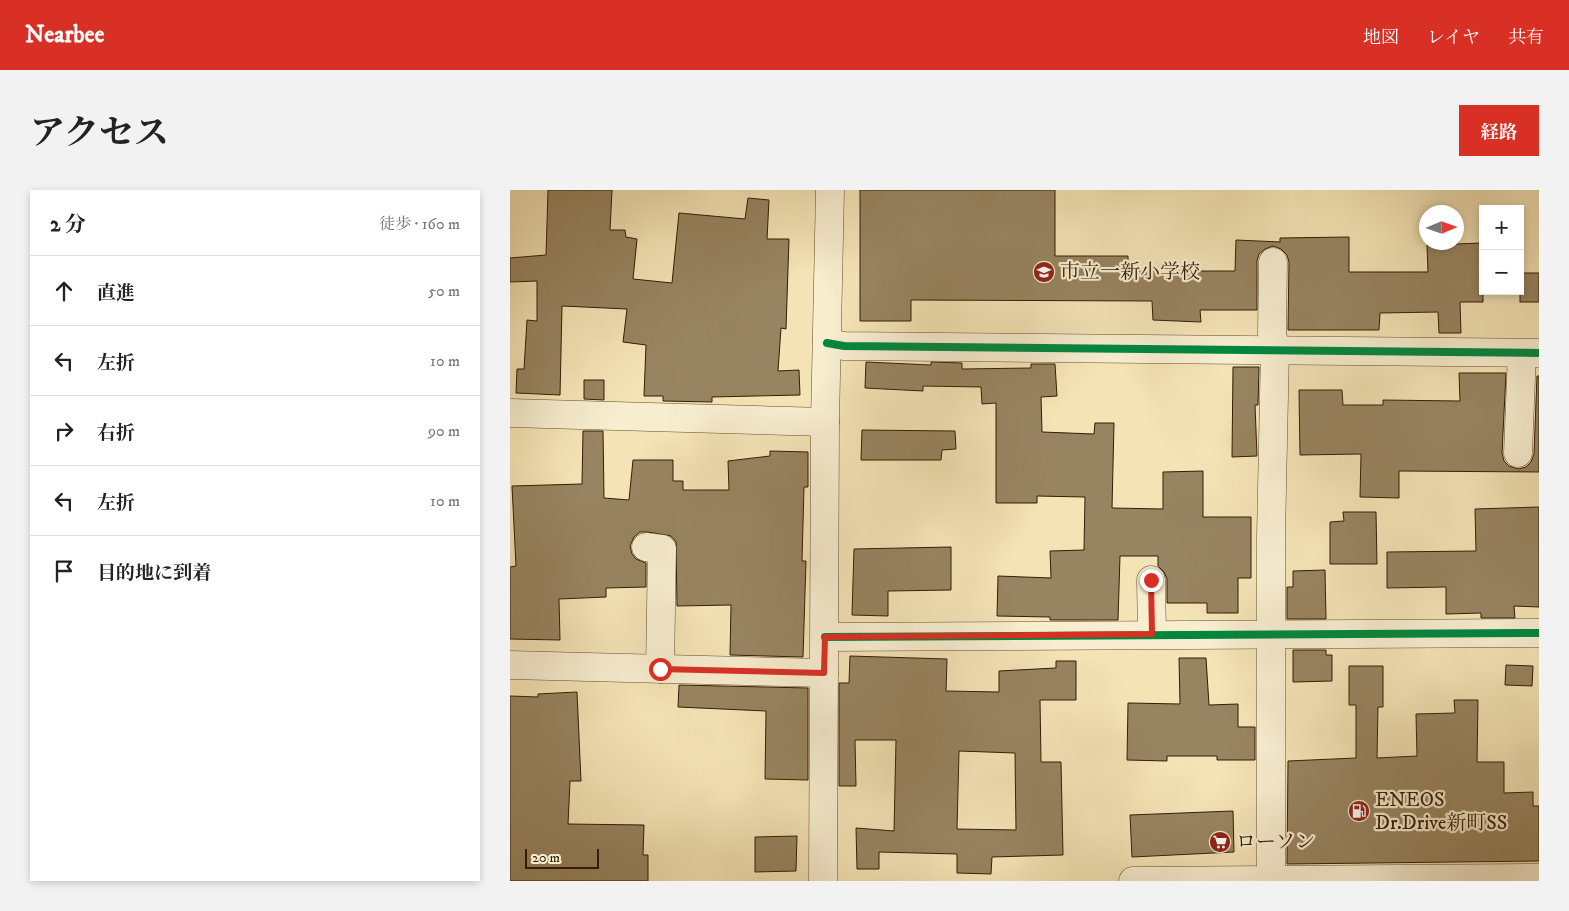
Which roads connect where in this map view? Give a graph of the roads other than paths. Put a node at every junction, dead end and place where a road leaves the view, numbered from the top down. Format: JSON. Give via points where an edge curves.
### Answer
{"nodes":[{"id":1,"x":830,"y":190,"type":"edge"},
{"id":2,"x":1273,"y":262,"type":"dead end"},
{"id":3,"x":827,"y":343,"type":"junction"},
{"id":4,"x":1275,"y":349,"type":"junction"},
{"id":5,"x":1530,"y":353,"type":"edge"},
{"id":6,"x":510,"y":413,"type":"edge"},
{"id":7,"x":825,"y":422,"type":"junction"},
{"id":8,"x":1518,"y":453,"type":"dead end"},
{"id":9,"x":646,"y":547,"type":"dead end"},
{"id":10,"x":1151,"y":580,"type":"dead end"},
{"id":11,"x":1272,"y":633,"type":"junction"},
{"id":12,"x":1539,"y":633,"type":"edge"},
{"id":13,"x":1152,"y":634,"type":"junction"},
{"id":14,"x":825,"y":637,"type":"junction"},
{"id":15,"x":510,"y":665,"type":"edge"},
{"id":16,"x":660,"y":669,"type":"junction"},
{"id":17,"x":824,"y":673,"type":"junction"},
{"id":18,"x":1539,"y":878,"type":"edge"},
{"id":19,"x":823,"y":881,"type":"edge"},
{"id":20,"x":1133,"y":881,"type":"edge"},
{"id":21,"x":1271,"y":881,"type":"edge"}],
"edges":[{"from":1,"to":3,"type":"street"},
{"from":2,"to":4,"type":"street","via":[[1272,333]]},
{"from":3,"to":4,"type":"street","via":[[844,346]]},
{"from":3,"to":7,"type":"street"},
{"from":4,"to":5,"type":"street"},
{"from":4,"to":11,"type":"street"},
{"from":5,"to":8,"type":"street"},
{"from":6,"to":7,"type":"street"},
{"from":7,"to":14,"type":"street"},
{"from":9,"to":16,"type":"street","via":[[662,549]]},
{"from":10,"to":13,"type":"street"},
{"from":11,"to":12,"type":"street"},
{"from":11,"to":13,"type":"street"},
{"from":11,"to":21,"type":"street"},
{"from":13,"to":14,"type":"street"},
{"from":14,"to":17,"type":"street"},
{"from":15,"to":16,"type":"street"},
{"from":16,"to":17,"type":"street"},
{"from":17,"to":19,"type":"street"},
{"from":18,"to":21,"type":"street"},
{"from":20,"to":21,"type":"street"}]}
